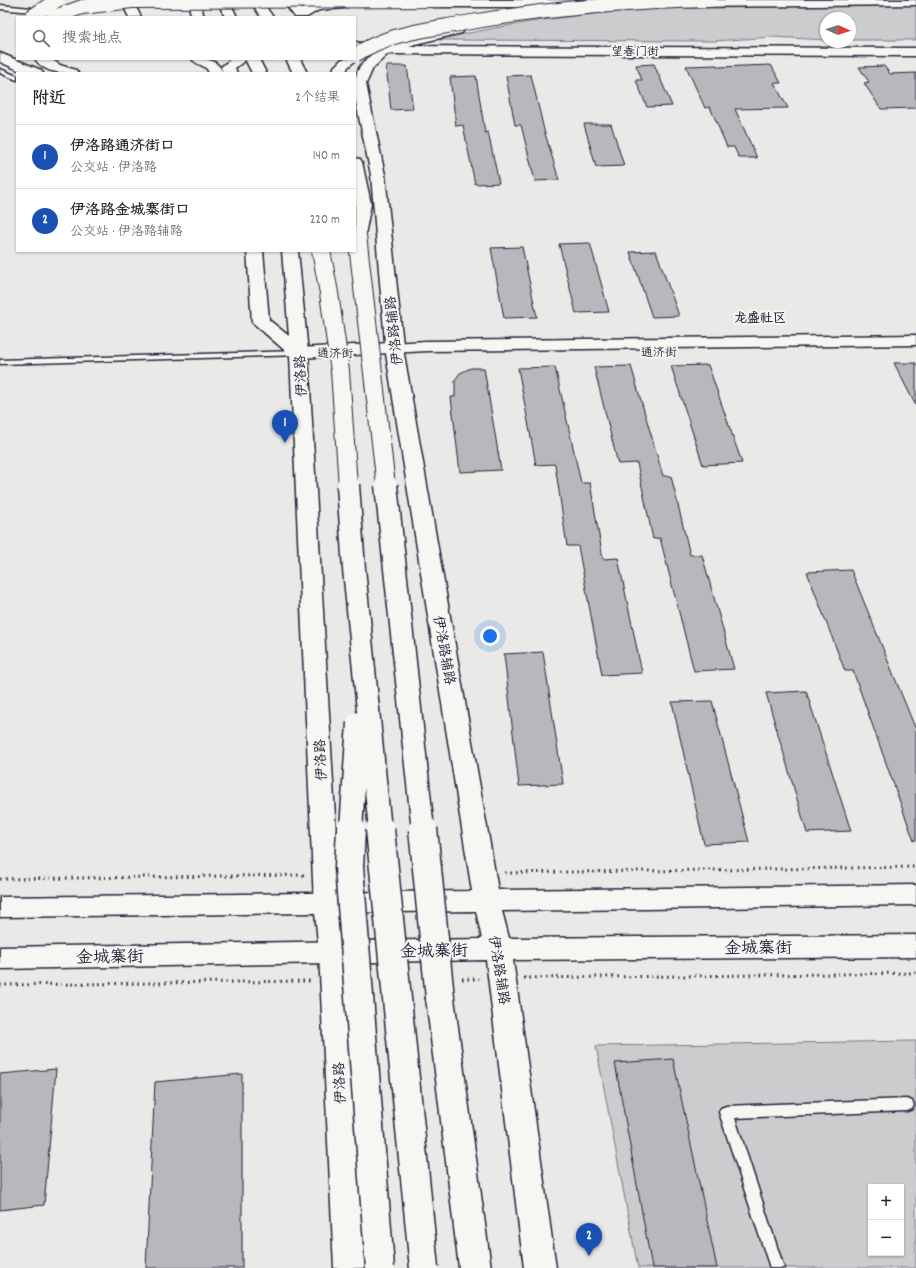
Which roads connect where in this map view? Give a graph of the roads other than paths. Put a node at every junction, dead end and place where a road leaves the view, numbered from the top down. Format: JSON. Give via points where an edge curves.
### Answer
{"nodes":[{"id":1,"x":58,"y":0,"type":"edge"},
{"id":2,"x":126,"y":0,"type":"edge"},
{"id":3,"x":193,"y":0,"type":"edge"},
{"id":4,"x":223,"y":0,"type":"edge"},
{"id":5,"x":255,"y":0,"type":"edge"},
{"id":6,"x":288,"y":0,"type":"edge"},
{"id":7,"x":462,"y":0,"type":"edge"},
{"id":8,"x":469,"y":0,"type":"edge"},
{"id":9,"x":710,"y":0,"type":"edge"},
{"id":10,"x":916,"y":2,"type":"edge"},
{"id":11,"x":676,"y":3,"type":"junction"},
{"id":12,"x":0,"y":7,"type":"edge"},
{"id":13,"x":32,"y":16,"type":"edge"},
{"id":14,"x":57,"y":16,"type":"edge"},
{"id":15,"x":74,"y":16,"type":"edge"},
{"id":16,"x":134,"y":16,"type":"edge"},
{"id":17,"x":198,"y":16,"type":"edge"},
{"id":18,"x":231,"y":16,"type":"edge"},
{"id":19,"x":266,"y":16,"type":"edge"},
{"id":20,"x":300,"y":16,"type":"edge"},
{"id":21,"x":302,"y":16,"type":"edge"},
{"id":22,"x":421,"y":30,"type":"junction"},
{"id":23,"x":356,"y":42,"type":"edge"},
{"id":24,"x":356,"y":46,"type":"edge"},
{"id":25,"x":916,"y":47,"type":"edge"},
{"id":26,"x":388,"y":48,"type":"junction"},
{"id":27,"x":916,"y":52,"type":"edge"},
{"id":28,"x":356,"y":54,"type":"edge"},
{"id":29,"x":0,"y":57,"type":"edge"},
{"id":30,"x":44,"y":60,"type":"edge"},
{"id":31,"x":202,"y":60,"type":"edge"},
{"id":32,"x":238,"y":60,"type":"edge"},
{"id":33,"x":252,"y":60,"type":"edge"},
{"id":34,"x":294,"y":60,"type":"edge"},
{"id":35,"x":349,"y":60,"type":"edge"},
{"id":36,"x":0,"y":69,"type":"edge"},
{"id":37,"x":33,"y":72,"type":"edge"},
{"id":38,"x":68,"y":72,"type":"edge"},
{"id":39,"x":216,"y":72,"type":"edge"},
{"id":40,"x":230,"y":72,"type":"edge"},
{"id":41,"x":258,"y":72,"type":"edge"},
{"id":42,"x":300,"y":72,"type":"edge"},
{"id":43,"x":340,"y":72,"type":"edge"},
{"id":44,"x":16,"y":75,"type":"edge"},
{"id":45,"x":16,"y":77,"type":"edge"},
{"id":46,"x":356,"y":167,"type":"edge"},
{"id":47,"x":356,"y":232,"type":"edge"},
{"id":48,"x":256,"y":252,"type":"edge"},
{"id":49,"x":290,"y":252,"type":"edge"},
{"id":50,"x":321,"y":252,"type":"edge"},
{"id":51,"x":916,"y":340,"type":"edge"},
{"id":52,"x":916,"y":348,"type":"edge"},
{"id":53,"x":395,"y":351,"type":"junction"},
{"id":54,"x":299,"y":353,"type":"junction"},
{"id":55,"x":0,"y":362,"type":"edge"},
{"id":56,"x":363,"y":656,"type":"junction"},
{"id":57,"x":916,"y":895,"type":"edge"},
{"id":58,"x":487,"y":901,"type":"junction"},
{"id":59,"x":327,"y":904,"type":"junction"},
{"id":60,"x":0,"y":907,"type":"edge"},
{"id":61,"x":916,"y":946,"type":"edge"},
{"id":62,"x":498,"y":949,"type":"junction"},
{"id":63,"x":332,"y":952,"type":"junction"},
{"id":64,"x":0,"y":958,"type":"edge"},
{"id":65,"x":907,"y":1105,"type":"dead end"},
{"id":66,"x":350,"y":1268,"type":"edge"},
{"id":67,"x":380,"y":1268,"type":"edge"},
{"id":68,"x":424,"y":1268,"type":"edge"},
{"id":69,"x":475,"y":1268,"type":"edge"},
{"id":70,"x":540,"y":1268,"type":"edge"},
{"id":71,"x":777,"y":1268,"type":"edge"}],
"edges":[{"from":1,"to":13,"type":"main road","bridge":true},
{"from":2,"to":16,"type":"main road"},
{"from":3,"to":17,"type":"main road"},
{"from":4,"to":18,"type":"main road"},
{"from":5,"to":19,"type":"main road"},
{"from":6,"to":20,"type":"main road"},
{"from":7,"to":14,"type":"main road","bridge":true,"via":[[132,1],[94,5]]},
{"from":8,"to":22,"type":"main road","via":[[466,8],[459,13]]},
{"from":9,"to":22,"type":"main road","bridge":true,"via":[[629,2],[568,8]]},
{"from":10,"to":11,"type":"main road"},
{"from":11,"to":21,"type":"main road","via":[[324,5],[305,11]]},
{"from":11,"to":26,"type":"main road","via":[[521,18],[432,36]]},
{"from":12,"to":15,"type":"lane"},
{"from":22,"to":28,"type":"main road","bridge":true,"via":[[370,45]]},
{"from":23,"to":26,"type":"main road"},
{"from":24,"to":26,"type":"main road","name":"望春门街"},
{"from":25,"to":26,"type":"main road","name":"望春门街"},
{"from":26,"to":27,"type":"main road","name":"望春门街"},
{"from":26,"to":53,"type":"main road","name":"伊洛路辅路","via":[[367,66],[359,84],[378,175]]},
{"from":29,"to":37,"type":"main road"},
{"from":30,"to":38,"type":"main road"},
{"from":31,"to":39,"type":"main road","via":[[209,62]]},
{"from":32,"to":40,"type":"main road","via":[[228,67]]},
{"from":33,"to":41,"type":"main road"},
{"from":34,"to":42,"type":"main road"},
{"from":35,"to":43,"type":"main road","via":[[341,67]]},
{"from":36,"to":44,"type":"main road"},
{"from":36,"to":45,"type":"lane"},
{"from":46,"to":47,"type":"main road","via":[[363,204]]},
{"from":47,"to":69,"type":"main road","bridge":true,"via":[[402,628],[440,998]]},
{"from":48,"to":54,"type":"main road","via":[[261,322]]},
{"from":49,"to":54,"type":"main road","name":"伊洛路"},
{"from":50,"to":56,"type":"main road","bridge":true,"via":[[340,371]]},
{"from":51,"to":53,"type":"street","name":"通济街","via":[[427,346]]},
{"from":52,"to":53,"type":"street","name":"通济街"},
{"from":53,"to":54,"type":"street","name":"通济街"},
{"from":53,"to":58,"type":"main road","name":"伊洛路辅路"},
{"from":54,"to":55,"type":"lane"},
{"from":54,"to":59,"type":"main road","name":"伊洛路"},
{"from":56,"to":67,"type":"main road","bridge":true,"via":[[349,867]]},
{"from":56,"to":68,"type":"main road","bridge":true},
{"from":57,"to":58,"type":"main road"},
{"from":58,"to":59,"type":"main road"},
{"from":58,"to":62,"type":"main road","name":"伊洛路辅路"},
{"from":59,"to":60,"type":"main road"},
{"from":59,"to":63,"type":"main road","name":"伊洛路"},
{"from":61,"to":62,"type":"main road","name":"金城寨街"},
{"from":62,"to":63,"type":"main road","name":"金城寨街"},
{"from":62,"to":70,"type":"main road","name":"伊洛路辅路"},
{"from":63,"to":64,"type":"main road","name":"金城寨街"},
{"from":63,"to":66,"type":"main road","name":"伊洛路"},
{"from":65,"to":71,"type":"lane","via":[[726,1112]]}]}
